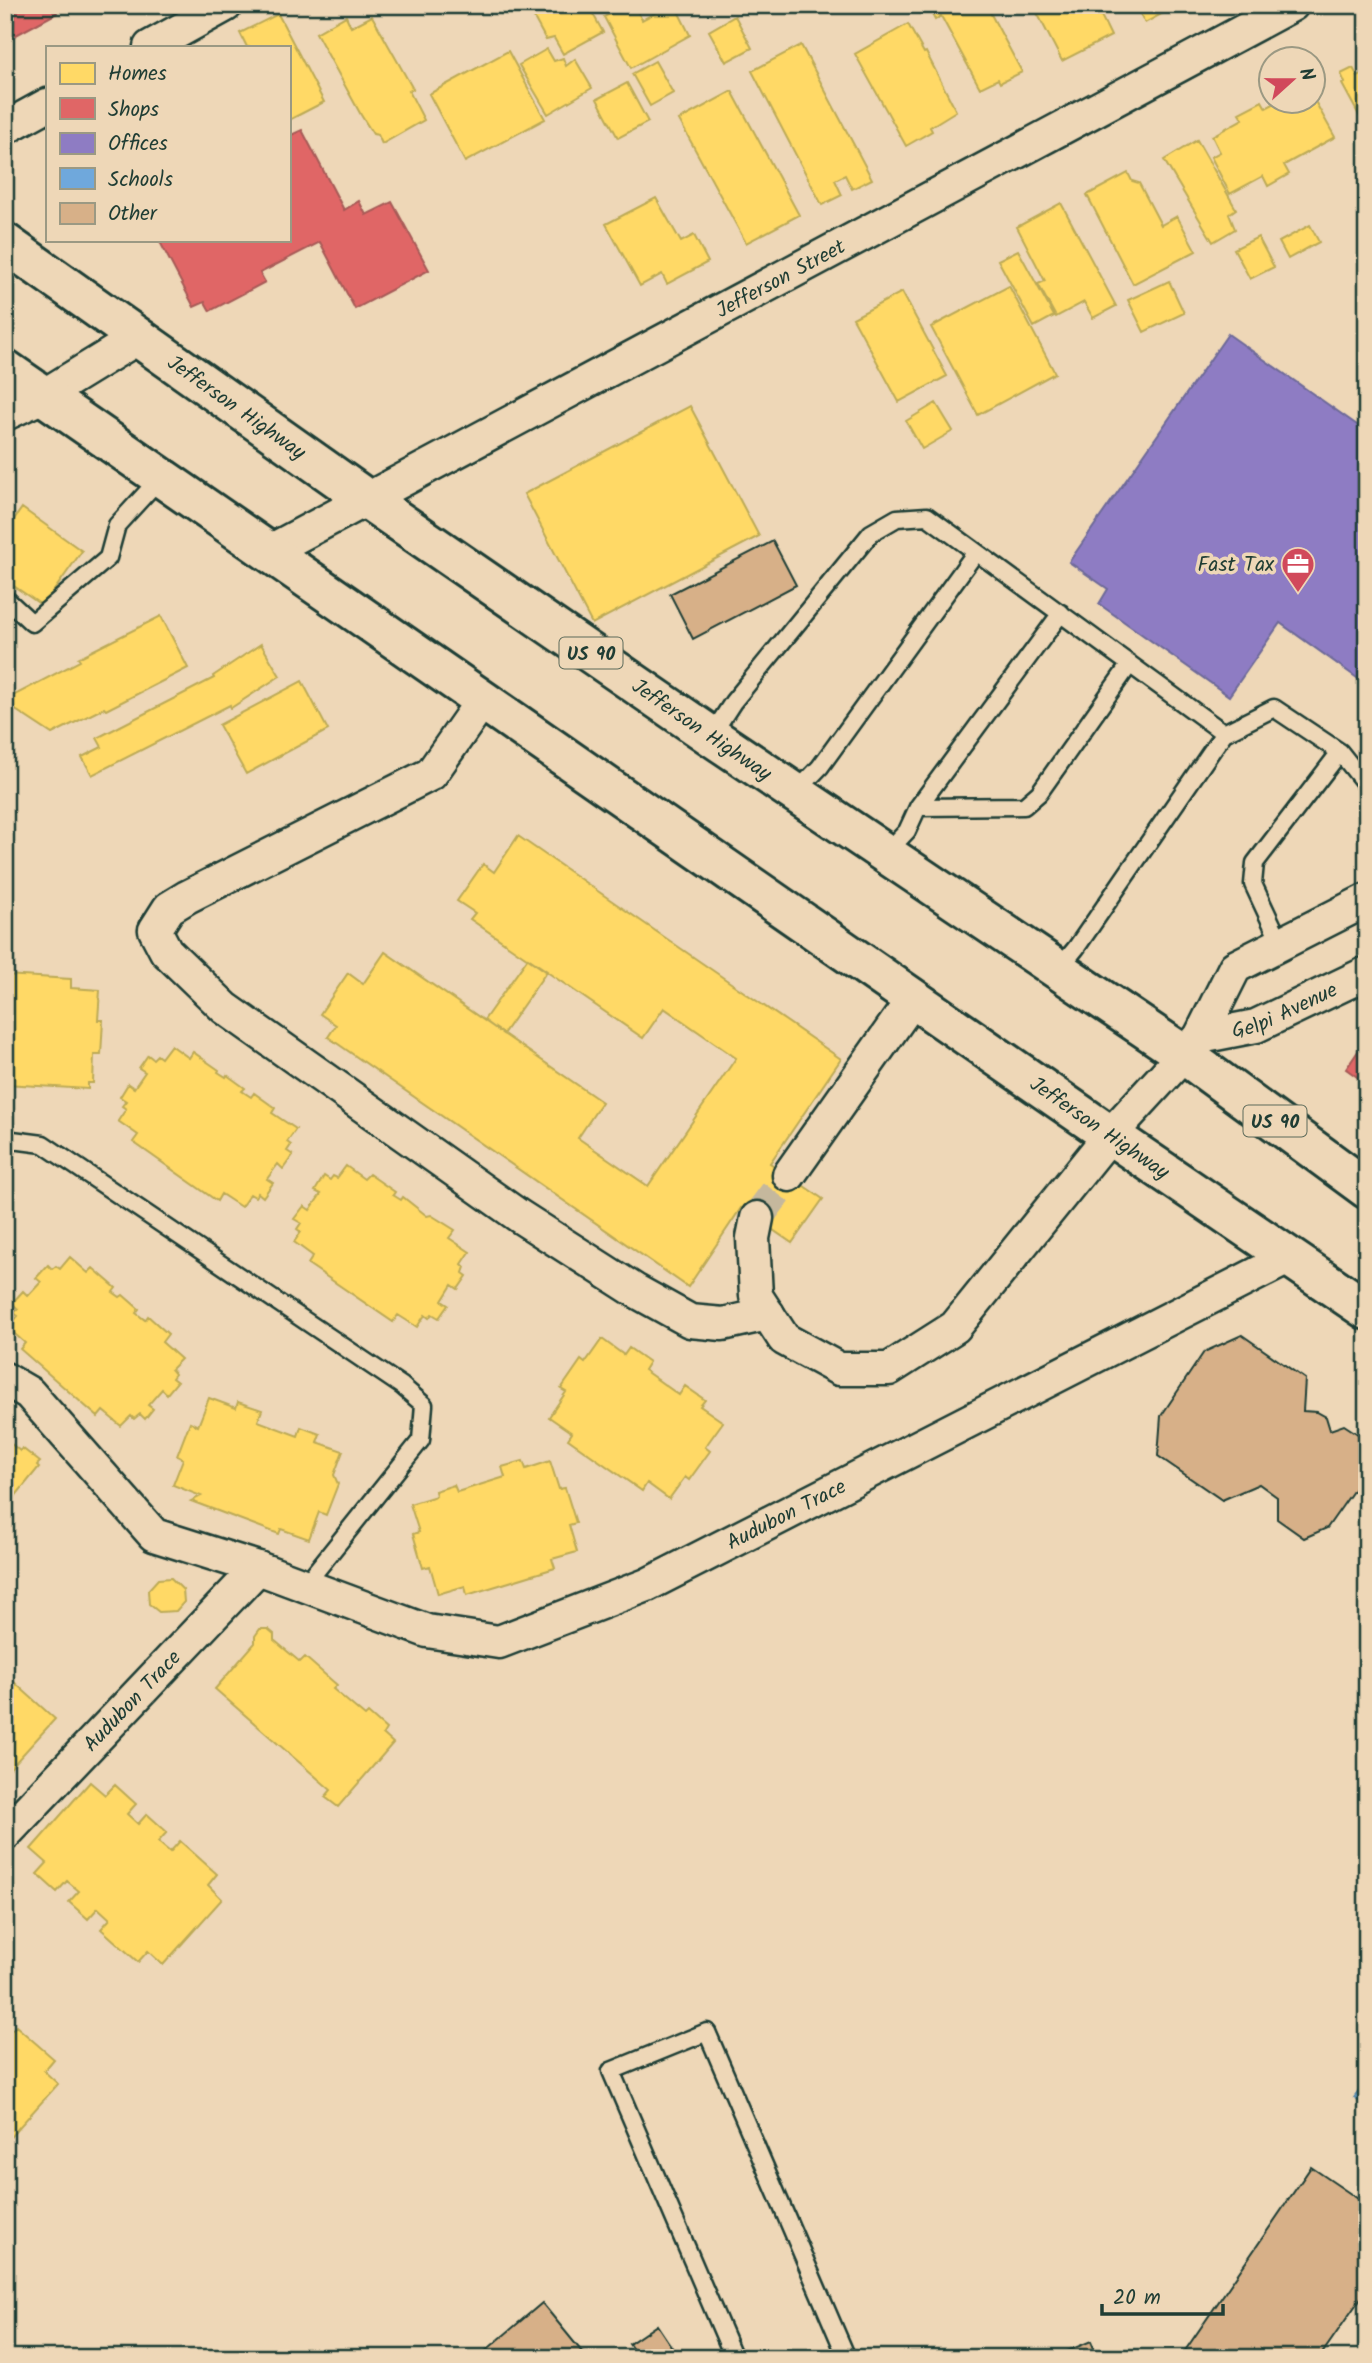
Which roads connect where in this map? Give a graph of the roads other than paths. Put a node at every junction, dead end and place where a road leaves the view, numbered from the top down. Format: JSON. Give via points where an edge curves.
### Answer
{"nodes":[{"id":1,"x":226,"y":5,"type":"edge"},
{"id":2,"x":1292,"y":5,"type":"edge"},
{"id":3,"x":152,"y":46,"type":"edge"},
{"id":4,"x":46,"y":106,"type":"edge"},
{"id":5,"x":5,"y":128,"type":"edge"},
{"id":6,"x":5,"y":243,"type":"edge"},
{"id":7,"x":139,"y":337,"type":"junction"},
{"id":8,"x":5,"y":369,"type":"edge"},
{"id":9,"x":43,"y":396,"type":"junction"},
{"id":10,"x":5,"y":414,"type":"edge"},
{"id":11,"x":161,"y":477,"type":"junction"},
{"id":12,"x":368,"y":500,"type":"junction"},
{"id":13,"x":268,"y":552,"type":"junction"},
{"id":14,"x":976,"y":552,"type":"junction"},
{"id":15,"x":5,"y":598,"type":"edge"},
{"id":16,"x":1061,"y":613,"type":"junction"},
{"id":17,"x":1130,"y":664,"type":"junction"},
{"id":18,"x":482,"y":701,"type":"junction"},
{"id":19,"x":1224,"y":733,"type":"junction"},
{"id":20,"x":711,"y":736,"type":"junction"},
{"id":21,"x":1340,"y":752,"type":"junction"},
{"id":22,"x":1367,"y":786,"type":"edge"},
{"id":23,"x":795,"y":793,"type":"junction"},
{"id":24,"x":918,"y":807,"type":"junction"},
{"id":25,"x":886,"y":853,"type":"junction"},
{"id":26,"x":1367,"y":900,"type":"edge"},
{"id":27,"x":1281,"y":944,"type":"junction"},
{"id":28,"x":1059,"y":970,"type":"junction"},
{"id":29,"x":1367,"y":973,"type":"edge"},
{"id":30,"x":913,"y":999,"type":"junction"},
{"id":31,"x":1191,"y":1045,"type":"junction"},
{"id":32,"x":1110,"y":1135,"type":"junction"},
{"id":33,"x":5,"y":1139,"type":"edge"},
{"id":34,"x":789,"y":1175,"type":"tunnel mouth"},
{"id":35,"x":1367,"y":1189,"type":"edge"},
{"id":36,"x":757,"y":1218,"type":"tunnel mouth"},
{"id":37,"x":1290,"y":1257,"type":"junction"},
{"id":38,"x":1367,"y":1310,"type":"edge"},
{"id":39,"x":768,"y":1314,"type":"junction"},
{"id":40,"x":5,"y":1379,"type":"edge"},
{"id":41,"x":258,"y":1569,"type":"junction"},
{"id":42,"x":304,"y":1586,"type":"junction"},
{"id":43,"x":5,"y":1834,"type":"edge"},
{"id":44,"x":734,"y":2358,"type":"edge"},
{"id":45,"x":847,"y":2358,"type":"edge"}],
"edges":[{"from":1,"to":3,"type":"street"},
{"from":2,"to":12,"type":"street","name":"Jefferson Street"},
{"from":4,"to":5,"type":"street"},
{"from":6,"to":7,"type":"main road","name":"Jefferson Highway","number":"US 90"},
{"from":7,"to":9,"type":"street"},
{"from":7,"to":12,"type":"main road","name":"Jefferson Highway","number":"US 90"},
{"from":8,"to":9,"type":"main road","name":"Jefferson Highway"},
{"from":9,"to":10,"type":"street"},
{"from":9,"to":11,"type":"main road","name":"Jefferson Highway"},
{"from":11,"to":13,"type":"main road","name":"Jefferson Highway"},
{"from":11,"to":15,"type":"lane","via":[[117,525],[108,558],[32,622]]},
{"from":12,"to":13,"type":"street","name":"Jefferson Street"},
{"from":12,"to":20,"type":"main road","name":"Jefferson Highway","number":"US 90"},
{"from":13,"to":18,"type":"main road","name":"Jefferson Highway"},
{"from":14,"to":16,"type":"lane"},
{"from":14,"to":20,"type":"lane","via":[[927,516],[897,518],[872,533],[733,702]]},
{"from":14,"to":23,"type":"lane","via":[[820,767]]},
{"from":16,"to":17,"type":"lane"},
{"from":16,"to":24,"type":"lane"},
{"from":17,"to":19,"type":"lane"},
{"from":17,"to":24,"type":"lane","via":[[1039,793],[1024,806]]},
{"from":18,"to":30,"type":"main road","name":"Jefferson Highway"},
{"from":18,"to":39,"type":"street","via":[[431,774],[187,897],[169,908],[155,930],[166,951],[225,1007],[519,1216],[636,1291],[690,1321],[723,1324]]},
{"from":19,"to":21,"type":"lane","via":[[1274,708]]},
{"from":19,"to":28,"type":"lane"},
{"from":20,"to":23,"type":"main road","name":"Jefferson Highway","number":"US 90"},
{"from":21,"to":22,"type":"lane"},
{"from":21,"to":27,"type":"lane","via":[[1255,863],[1253,884]]},
{"from":23,"to":25,"type":"main road","name":"Jefferson Highway","number":"US 90"},
{"from":24,"to":25,"type":"lane","via":[[907,831]]},
{"from":25,"to":28,"type":"main road","name":"Jefferson Highway","number":"US 90"},
{"from":26,"to":27,"type":"street","name":"Gelpi Avenue"},
{"from":27,"to":31,"type":"street","name":"Gelpi Avenue","via":[[1235,967]]},
{"from":28,"to":31,"type":"main road","name":"Jefferson Highway","number":"US 90"},
{"from":29,"to":31,"type":"street","name":"Gelpi Avenue","via":[[1256,1026]]},
{"from":30,"to":32,"type":"main road","name":"Jefferson Highway"},
{"from":30,"to":34,"type":"street"},
{"from":31,"to":32,"type":"street","name":"Gelpi Avenue"},
{"from":31,"to":35,"type":"main road","name":"Jefferson Highway","number":"US 90"},
{"from":32,"to":37,"type":"main road","name":"Jefferson Highway"},
{"from":32,"to":39,"type":"street","name":"Gelpi Avenue","via":[[955,1328],[889,1369],[839,1369],[784,1339]]},
{"from":33,"to":42,"type":"lane","via":[[43,1144],[424,1405],[421,1440]]},
{"from":36,"to":39,"type":"street","name":"Gelpi Avenue","via":[[753,1238],[756,1296]]},
{"from":37,"to":38,"type":"main road","name":"Jefferson Highway"},
{"from":37,"to":42,"type":"street","name":"Audubon Trace","via":[[647,1585],[499,1642],[427,1631]]},
{"from":40,"to":41,"type":"street","name":"Audubon Trace","via":[[29,1393],[155,1535]]},
{"from":41,"to":42,"type":"street","name":"Audubon Trace"},
{"from":41,"to":43,"type":"street","name":"Audubon Trace"},
{"from":44,"to":45,"type":"lane","via":[[611,2071],[707,2032]]}]}
